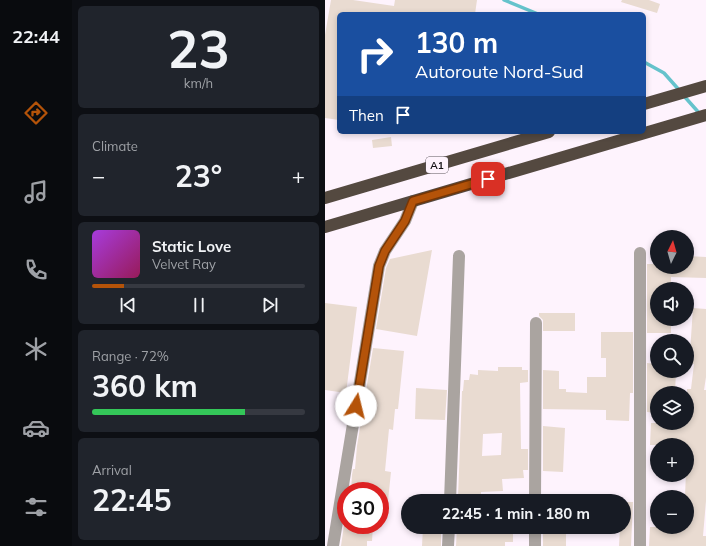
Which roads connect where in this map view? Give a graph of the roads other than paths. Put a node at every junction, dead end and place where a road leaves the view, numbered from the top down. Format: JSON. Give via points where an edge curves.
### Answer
{"nodes":[{"id":1,"x":706,"y":86,"type":"edge"},
{"id":2,"x":646,"y":103,"type":"edge"},
{"id":3,"x":706,"y":115,"type":"edge"},
{"id":4,"x":646,"y":132,"type":"edge"},
{"id":5,"x":542,"y":134,"type":"edge"},
{"id":6,"x":641,"y":134,"type":"edge"},
{"id":7,"x":325,"y":198,"type":"edge"},
{"id":8,"x":413,"y":201,"type":"junction"},
{"id":9,"x":325,"y":227,"type":"edge"},
{"id":10,"x":640,"y":253,"type":"dead end"},
{"id":11,"x":459,"y":256,"type":"dead end"},
{"id":12,"x":536,"y":323,"type":"dead end"},
{"id":13,"x":450,"y":494,"type":"edge"},
{"id":14,"x":535,"y":494,"type":"edge"},
{"id":15,"x":449,"y":534,"type":"edge"},
{"id":16,"x":535,"y":534,"type":"edge"},
{"id":17,"x":333,"y":546,"type":"edge"},
{"id":18,"x":448,"y":546,"type":"edge"},
{"id":19,"x":535,"y":546,"type":"edge"},
{"id":20,"x":640,"y":546,"type":"edge"}],
"edges":[{"from":1,"to":2,"type":"highway"},
{"from":3,"to":4,"type":"highway"},
{"from":5,"to":7,"type":"highway","number":"A1"},
{"from":6,"to":8,"type":"highway"},
{"from":8,"to":9,"type":"highway"},
{"from":8,"to":17,"type":"street","via":[[405,221],[385,251],[379,266]]},
{"from":10,"to":20,"type":"street"},
{"from":11,"to":13,"type":"street"},
{"from":12,"to":14,"type":"street"},
{"from":15,"to":18,"type":"street"},
{"from":16,"to":19,"type":"street"}]}
